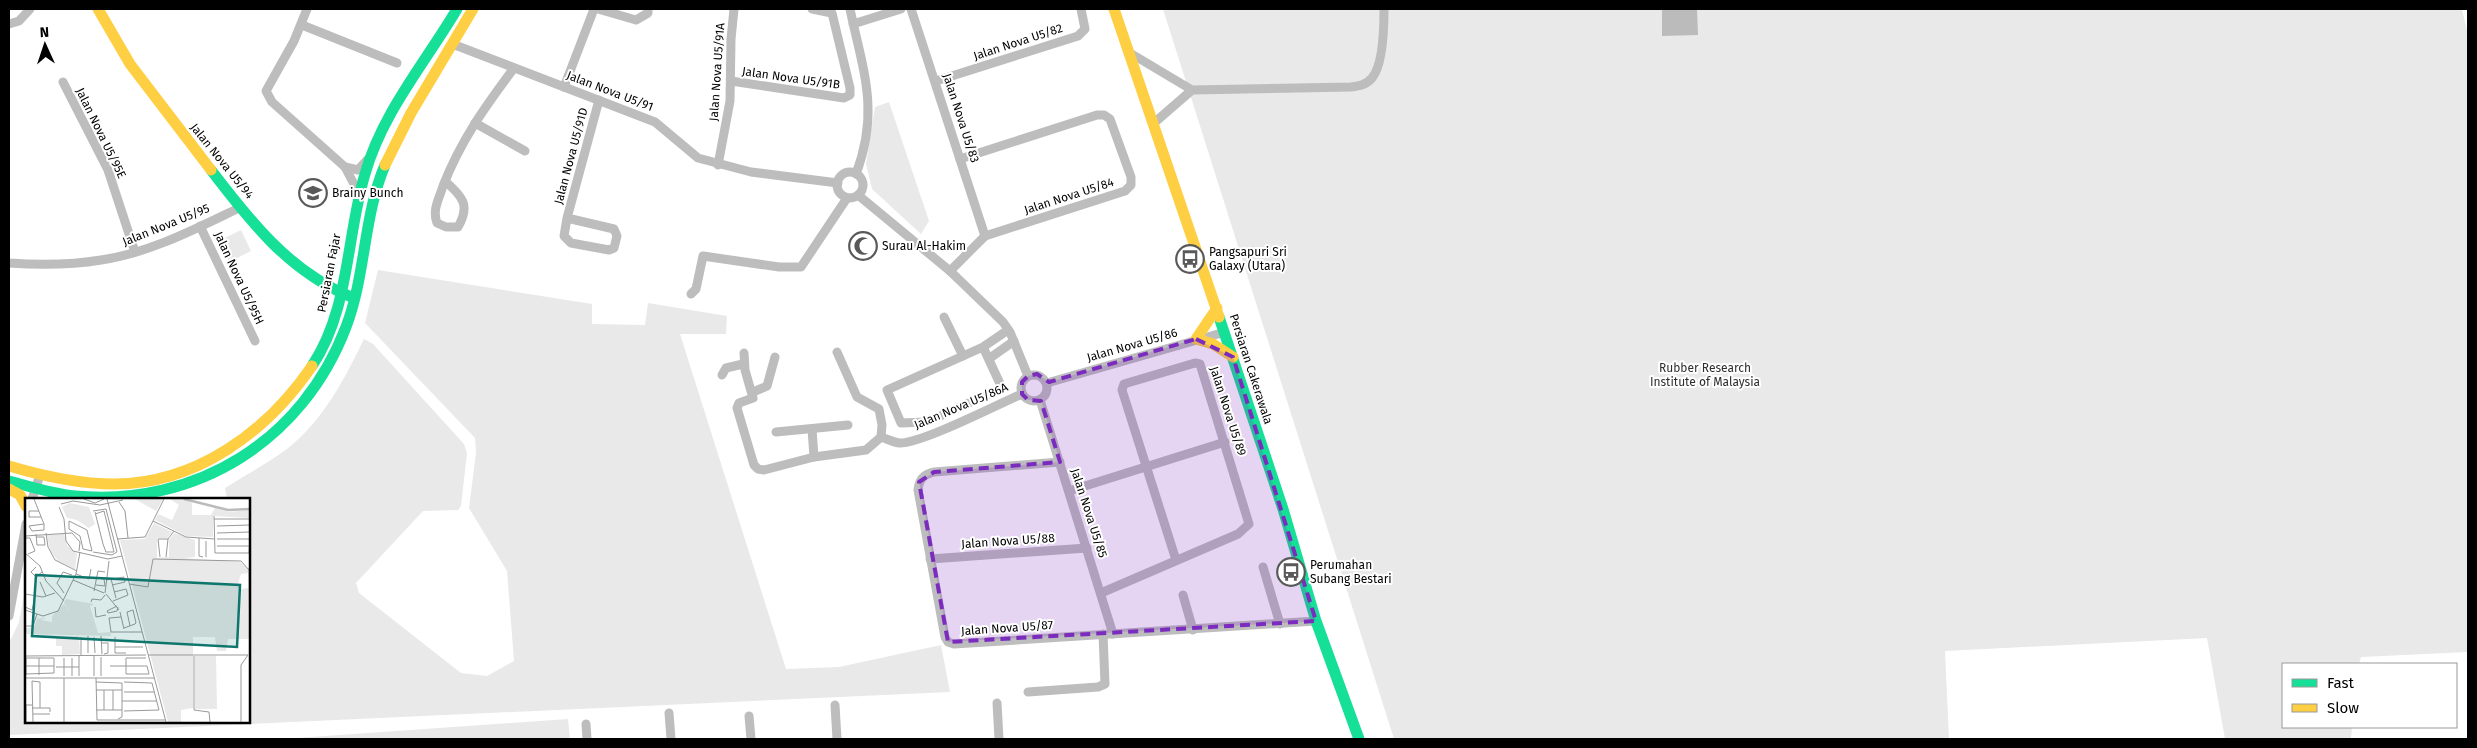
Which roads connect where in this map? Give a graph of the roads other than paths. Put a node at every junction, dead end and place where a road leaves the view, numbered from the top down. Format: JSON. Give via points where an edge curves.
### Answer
{"nodes":[{"id":1,"x":30,"y":9,"type":"edge"},
{"id":2,"x":98,"y":9,"type":"edge"},
{"id":3,"x":307,"y":9,"type":"edge"},
{"id":4,"x":456,"y":9,"type":"edge"},
{"id":5,"x":473,"y":9,"type":"edge"},
{"id":6,"x":596,"y":9,"type":"edge"},
{"id":7,"x":648,"y":9,"type":"edge"},
{"id":8,"x":734,"y":9,"type":"edge"},
{"id":9,"x":812,"y":9,"type":"edge"},
{"id":10,"x":850,"y":9,"type":"edge"},
{"id":11,"x":901,"y":9,"type":"edge"},
{"id":12,"x":911,"y":9,"type":"edge"},
{"id":13,"x":1081,"y":9,"type":"edge"},
{"id":14,"x":1114,"y":9,"type":"edge"},
{"id":15,"x":1384,"y":9,"type":"edge"},
{"id":16,"x":9,"y":24,"type":"edge"},
{"id":17,"x":853,"y":24,"type":"junction"},
{"id":18,"x":302,"y":25,"type":"junction"},
{"id":19,"x":455,"y":45,"type":"junction"},
{"id":20,"x":1130,"y":53,"type":"junction"},
{"id":21,"x":397,"y":63,"type":"dead end"},
{"id":22,"x":514,"y":68,"type":"junction"},
{"id":23,"x":936,"y":81,"type":"junction"},
{"id":24,"x":63,"y":82,"type":"dead end"},
{"id":25,"x":731,"y":82,"type":"junction"},
{"id":26,"x":564,"y":87,"type":"junction"},
{"id":27,"x":1192,"y":90,"type":"junction"},
{"id":28,"x":599,"y":100,"type":"junction"},
{"id":29,"x":475,"y":123,"type":"junction"},
{"id":30,"x":1154,"y":123,"type":"junction"},
{"id":31,"x":525,"y":151,"type":"dead end"},
{"id":32,"x":372,"y":152,"type":"junction"},
{"id":33,"x":960,"y":159,"type":"junction"},
{"id":34,"x":718,"y":165,"type":"junction"},
{"id":35,"x":345,"y":167,"type":"junction"},
{"id":36,"x":856,"y":174,"type":"junction"},
{"id":37,"x":445,"y":181,"type":"junction"},
{"id":38,"x":838,"y":183,"type":"junction"},
{"id":39,"x":858,"y":195,"type":"junction"},
{"id":40,"x":848,"y":198,"type":"junction"},
{"id":41,"x":356,"y":206,"type":"junction"},
{"id":42,"x":241,"y":207,"type":"junction"},
{"id":43,"x":567,"y":218,"type":"junction"},
{"id":44,"x":200,"y":226,"type":"junction"},
{"id":45,"x":985,"y":236,"type":"junction"},
{"id":46,"x":135,"y":252,"type":"junction"},
{"id":47,"x":9,"y":264,"type":"edge"},
{"id":48,"x":950,"y":271,"type":"junction"},
{"id":49,"x":344,"y":278,"type":"junction"},
{"id":50,"x":319,"y":281,"type":"junction"},
{"id":51,"x":341,"y":294,"type":"junction"},
{"id":52,"x":691,"y":294,"type":"dead end"},
{"id":53,"x":356,"y":298,"type":"junction"},
{"id":54,"x":1217,"y":308,"type":"junction"},
{"id":55,"x":944,"y":317,"type":"dead end"},
{"id":56,"x":334,"y":323,"type":"junction"},
{"id":57,"x":1008,"y":330,"type":"junction"},
{"id":58,"x":1225,"y":332,"type":"junction"},
{"id":59,"x":1196,"y":339,"type":"junction"},
{"id":60,"x":255,"y":341,"type":"dead end"},
{"id":61,"x":1014,"y":341,"type":"junction"},
{"id":62,"x":984,"y":347,"type":"junction"},
{"id":63,"x":837,"y":352,"type":"dead end"},
{"id":64,"x":744,"y":353,"type":"dead end"},
{"id":65,"x":963,"y":356,"type":"junction"},
{"id":66,"x":775,"y":357,"type":"dead end"},
{"id":67,"x":1233,"y":357,"type":"junction"},
{"id":68,"x":990,"y":358,"type":"junction"},
{"id":69,"x":744,"y":364,"type":"junction"},
{"id":70,"x":722,"y":375,"type":"dead end"},
{"id":71,"x":1028,"y":376,"type":"junction"},
{"id":72,"x":1047,"y":383,"type":"junction"},
{"id":73,"x":753,"y":392,"type":"junction"},
{"id":74,"x":1022,"y":394,"type":"junction"},
{"id":75,"x":1040,"y":400,"type":"junction"},
{"id":76,"x":848,"y":425,"type":"dead end"},
{"id":77,"x":812,"y":428,"type":"junction"},
{"id":78,"x":776,"y":432,"type":"dead end"},
{"id":79,"x":881,"y":437,"type":"junction"},
{"id":80,"x":1225,"y":442,"type":"junction"},
{"id":81,"x":814,"y":457,"type":"junction"},
{"id":82,"x":1060,"y":462,"type":"junction"},
{"id":83,"x":9,"y":466,"type":"edge"},
{"id":84,"x":1148,"y":468,"type":"junction"},
{"id":85,"x":40,"y":475,"type":"junction"},
{"id":86,"x":9,"y":482,"type":"edge"},
{"id":87,"x":9,"y":489,"type":"edge"},
{"id":88,"x":1069,"y":491,"type":"junction"},
{"id":89,"x":34,"y":494,"type":"edge"},
{"id":90,"x":82,"y":497,"type":"junction"},
{"id":91,"x":66,"y":498,"type":"edge"},
{"id":92,"x":25,"y":502,"type":"edge"},
{"id":93,"x":25,"y":529,"type":"edge"},
{"id":94,"x":1086,"y":548,"type":"junction"},
{"id":95,"x":930,"y":558,"type":"junction"},
{"id":96,"x":1176,"y":560,"type":"junction"},
{"id":97,"x":1263,"y":568,"type":"dead end"},
{"id":98,"x":1101,"y":593,"type":"junction"},
{"id":99,"x":1183,"y":595,"type":"dead end"},
{"id":100,"x":9,"y":616,"type":"edge"},
{"id":101,"x":1316,"y":621,"type":"junction"},
{"id":102,"x":1280,"y":624,"type":"junction"},
{"id":103,"x":1193,"y":630,"type":"junction"},
{"id":104,"x":1104,"y":634,"type":"junction"},
{"id":105,"x":1114,"y":634,"type":"junction"},
{"id":106,"x":1028,"y":692,"type":"dead end"},
{"id":107,"x":997,"y":703,"type":"dead end"},
{"id":108,"x":835,"y":705,"type":"dead end"},
{"id":109,"x":669,"y":713,"type":"dead end"},
{"id":110,"x":749,"y":716,"type":"dead end"},
{"id":111,"x":586,"y":724,"type":"dead end"},
{"id":112,"x":587,"y":739,"type":"edge"},
{"id":113,"x":671,"y":739,"type":"edge"},
{"id":114,"x":751,"y":739,"type":"edge"},
{"id":115,"x":837,"y":739,"type":"edge"},
{"id":116,"x":999,"y":739,"type":"edge"},
{"id":117,"x":1359,"y":739,"type":"edge"}],
"edges":[{"from":1,"to":16,"type":"street","via":[[19,21]]},
{"from":2,"to":42,"type":"main road","name":"Jalan Nova U5/94","via":[[130,65]]},
{"from":3,"to":18,"type":"street"},
{"from":4,"to":32,"type":"main road","name":"Persiaran Fajar"},
{"from":5,"to":19,"type":"main road"},
{"from":6,"to":7,"type":"street","via":[[636,20],[648,13]]},
{"from":6,"to":26,"type":"street"},
{"from":8,"to":25,"type":"street","name":"Jalan Nova U5/91A"},
{"from":9,"to":25,"type":"street","name":"Jalan Nova U5/91B","via":[[832,12],[850,95],[844,98]]},
{"from":10,"to":17,"type":"street"},
{"from":11,"to":17,"type":"street"},
{"from":12,"to":23,"type":"street","name":"Jalan Nova U5/83"},
{"from":13,"to":23,"type":"street","name":"Jalan Nova U5/82","via":[[1085,28],[1078,36]]},
{"from":14,"to":20,"type":"main road","name":"Persiaran Cakerawala"},
{"from":15,"to":27,"type":"street","via":[[1378,65],[1371,80],[1362,85]]},
{"from":17,"to":36,"type":"street","via":[[869,104],[867,134]]},
{"from":18,"to":21,"type":"street"},
{"from":18,"to":35,"type":"street","via":[[266,91],[272,102]]},
{"from":19,"to":22,"type":"street","name":"Jalan Nova U5/91"},
{"from":19,"to":53,"type":"main road","via":[[393,147],[380,179],[371,209]]},
{"from":20,"to":27,"type":"street"},
{"from":20,"to":30,"type":"main road","name":"Persiaran Cakerawala"},
{"from":22,"to":26,"type":"street","name":"Jalan Nova U5/91"},
{"from":22,"to":29,"type":"street"},
{"from":23,"to":33,"type":"street","name":"Jalan Nova U5/83"},
{"from":24,"to":46,"type":"street","name":"Jalan Nova U5/95E","via":[[108,170]]},
{"from":25,"to":34,"type":"street","name":"Jalan Nova U5/91A","via":[[727,124]]},
{"from":26,"to":28,"type":"street","name":"Jalan Nova U5/91"},
{"from":27,"to":30,"type":"street"},
{"from":28,"to":34,"type":"street","name":"Jalan Nova U5/91","via":[[655,122],[698,158]]},
{"from":28,"to":43,"type":"street","name":"Jalan Nova U5/91D"},
{"from":29,"to":31,"type":"street"},
{"from":29,"to":37,"type":"street","via":[[455,156]]},
{"from":30,"to":54,"type":"main road","name":"Persiaran Cakerawala"},
{"from":32,"to":35,"type":"street","via":[[358,170]]},
{"from":32,"to":41,"type":"main road","name":"Persiaran Fajar"},
{"from":33,"to":45,"type":"street","name":"Jalan Nova U5/83"},
{"from":33,"to":45,"type":"street","name":"Jalan Nova U5/84","via":[[1104,114],[1110,119],[1131,178],[1131,185],[1125,191]]},
{"from":34,"to":38,"type":"street","name":"Jalan Nova U5/91"},
{"from":35,"to":41,"type":"street","via":[[355,186]]},
{"from":36,"to":38,"type":"street","via":[[844,174]]},
{"from":36,"to":39,"type":"street","via":[[863,183]]},
{"from":37,"to":37,"type":"street","via":[[434,214],[437,223],[458,227],[464,216],[464,205],[461,195]]},
{"from":38,"to":40,"type":"street","via":[[838,190]]},
{"from":39,"to":40,"type":"street"},
{"from":39,"to":48,"type":"street"},
{"from":40,"to":52,"type":"street","via":[[801,267],[703,256],[696,289]]},
{"from":41,"to":49,"type":"main road","name":"Persiaran Fajar"},
{"from":42,"to":44,"type":"street","name":"Jalan Nova U5/95"},
{"from":42,"to":50,"type":"main road","name":"Jalan Nova U5/94","via":[[278,249]]},
{"from":43,"to":43,"type":"street","name":"Jalan Nova U5/91D","via":[[564,236],[567,241],[609,250],[614,248],[617,236],[614,229]]},
{"from":44,"to":46,"type":"street","name":"Jalan Nova U5/95"},
{"from":44,"to":60,"type":"street","name":"Jalan Nova U5/95H"},
{"from":45,"to":48,"type":"street","name":"Jalan Nova U5/84"},
{"from":46,"to":47,"type":"street","name":"Jalan Nova U5/95","via":[[101,260]]},
{"from":48,"to":57,"type":"street"},
{"from":49,"to":50,"type":"main road"},
{"from":49,"to":51,"type":"main road","name":"Persiaran Fajar"},
{"from":50,"to":51,"type":"main road","name":"Jalan Nova U5/94"},
{"from":50,"to":56,"type":"main road","via":[[334,304]]},
{"from":51,"to":53,"type":"main road","name":"Jalan Nova U5/94"},
{"from":51,"to":56,"type":"main road","name":"Persiaran Fajar"},
{"from":53,"to":90,"type":"main road","via":[[335,354],[314,388],[273,437],[244,459],[210,476],[163,490]]},
{"from":54,"to":58,"type":"main road","name":"Persiaran Cakerawala"},
{"from":54,"to":59,"type":"main road"},
{"from":55,"to":65,"type":"street"},
{"from":56,"to":85,"type":"main road","name":"Persiaran Fajar","via":[[318,357],[290,396],[248,437],[218,456],[185,470],[134,483],[85,483]]},
{"from":57,"to":61,"type":"street"},
{"from":57,"to":62,"type":"street"},
{"from":58,"to":59,"type":"street","name":"Jalan Nova U5/86"},
{"from":58,"to":67,"type":"main road","name":"Persiaran Cakerawala"},
{"from":59,"to":67,"type":"main road","via":[[1213,344]]},
{"from":59,"to":72,"type":"street","name":"Jalan Nova U5/86"},
{"from":61,"to":68,"type":"street"},
{"from":61,"to":71,"type":"street"},
{"from":62,"to":65,"type":"street"},
{"from":62,"to":68,"type":"street"},
{"from":63,"to":79,"type":"street","via":[[854,394],[879,409]]},
{"from":64,"to":69,"type":"street"},
{"from":65,"to":68,"type":"street","via":[[887,390],[901,423],[927,422],[1002,388]]},
{"from":66,"to":73,"type":"street","via":[[767,386]]},
{"from":67,"to":101,"type":"main road","name":"Persiaran Cakerawala"},
{"from":69,"to":70,"type":"street","via":[[728,367]]},
{"from":69,"to":73,"type":"street"},
{"from":71,"to":72,"type":"street","via":[[1041,376]]},
{"from":71,"to":74,"type":"street","via":[[1022,382]]},
{"from":72,"to":75,"type":"street","via":[[1048,390]]},
{"from":73,"to":81,"type":"street","via":[[753,398],[739,403],[736,408],[754,465],[764,470]]},
{"from":74,"to":75,"type":"street","via":[[1032,401]]},
{"from":74,"to":79,"type":"street","name":"Jalan Nova U5/86A","via":[[909,442],[899,443]]},
{"from":75,"to":82,"type":"street","name":"Jalan Nova U5/85"},
{"from":76,"to":77,"type":"street"},
{"from":77,"to":78,"type":"street"},
{"from":77,"to":81,"type":"street"},
{"from":79,"to":81,"type":"street","via":[[862,452]]},
{"from":80,"to":84,"type":"street"},
{"from":80,"to":84,"type":"street","name":"Jalan Nova U5/89","via":[[1200,364],[1191,362],[1124,384],[1122,390]]},
{"from":80,"to":96,"type":"street","name":"Jalan Nova U5/89","via":[[1250,524],[1238,534]]},
{"from":82,"to":88,"type":"street","name":"Jalan Nova U5/85"},
{"from":82,"to":95,"type":"street","name":"Jalan Nova U5/87","via":[[934,472],[924,476],[918,490]]},
{"from":83,"to":85,"type":"main road","name":"Persiaran Fajar"},
{"from":84,"to":88,"type":"street"},
{"from":84,"to":96,"type":"street","name":"Jalan Nova U5/89"},
{"from":85,"to":89,"type":"street"},
{"from":86,"to":89,"type":"main road"},
{"from":87,"to":92,"type":"main road","via":[[17,491]]},
{"from":88,"to":94,"type":"street","name":"Jalan Nova U5/85"},
{"from":89,"to":90,"type":"main road"},
{"from":90,"to":91,"type":"main road"},
{"from":93,"to":100,"type":"street"},
{"from":94,"to":95,"type":"street","name":"Jalan Nova U5/88"},
{"from":94,"to":98,"type":"street","name":"Jalan Nova U5/85"},
{"from":95,"to":104,"type":"street","name":"Jalan Nova U5/87","via":[[945,637],[951,643]]},
{"from":96,"to":98,"type":"street","name":"Jalan Nova U5/89"},
{"from":97,"to":102,"type":"street"},
{"from":98,"to":105,"type":"street","name":"Jalan Nova U5/85"},
{"from":99,"to":103,"type":"street"},
{"from":101,"to":102,"type":"street","name":"Jalan Nova U5/87"},
{"from":101,"to":117,"type":"main road","name":"Persiaran Cakerawala"},
{"from":102,"to":103,"type":"street","name":"Jalan Nova U5/87"},
{"from":103,"to":105,"type":"street","name":"Jalan Nova U5/87"},
{"from":104,"to":105,"type":"street","name":"Jalan Nova U5/87"},
{"from":104,"to":106,"type":"street","via":[[1105,684]]},
{"from":107,"to":116,"type":"street"},
{"from":108,"to":115,"type":"street"},
{"from":109,"to":113,"type":"street"},
{"from":110,"to":114,"type":"street"},
{"from":111,"to":112,"type":"street"}]}
